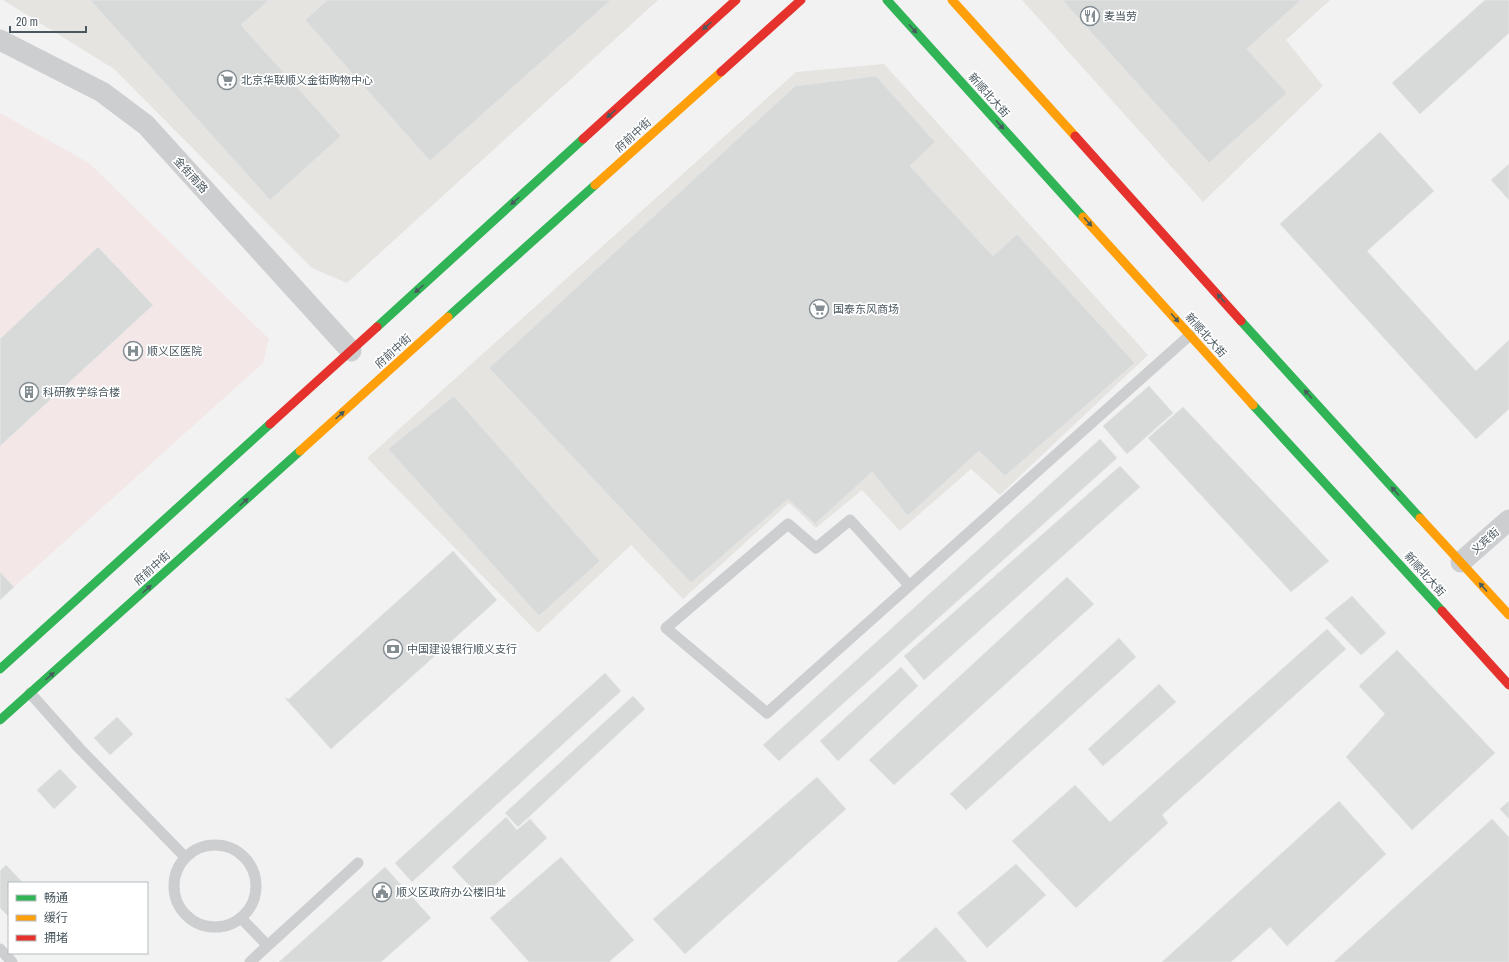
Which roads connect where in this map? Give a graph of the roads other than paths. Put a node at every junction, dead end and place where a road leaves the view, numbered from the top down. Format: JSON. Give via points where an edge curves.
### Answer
{"nodes":[{"id":1,"x":736,"y":0,"type":"edge"},
{"id":2,"x":801,"y":0,"type":"edge"},
{"id":3,"x":887,"y":0,"type":"edge"},
{"id":4,"x":952,"y":0,"type":"edge"},
{"id":5,"x":0,"y":40,"type":"edge"},
{"id":6,"x":1190,"y":335,"type":"junction"},
{"id":7,"x":351,"y":350,"type":"junction"},
{"id":8,"x":1509,"y":520,"type":"edge"},
{"id":9,"x":1461,"y":562,"type":"junction"},
{"id":10,"x":909,"y":585,"type":"junction"},
{"id":11,"x":1509,"y":615,"type":"edge"},
{"id":12,"x":0,"y":669,"type":"edge"},
{"id":13,"x":1509,"y":685,"type":"edge"},
{"id":14,"x":30,"y":693,"type":"junction"},
{"id":15,"x":0,"y":720,"type":"edge"},
{"id":16,"x":185,"y":857,"type":"junction"},
{"id":17,"x":358,"y":863,"type":"dead end"},
{"id":18,"x":241,"y":918,"type":"junction"},
{"id":19,"x":268,"y":945,"type":"junction"},
{"id":20,"x":0,"y":949,"type":"edge"},
{"id":21,"x":12,"y":962,"type":"edge"},
{"id":22,"x":250,"y":962,"type":"edge"}],
"edges":[{"from":1,"to":7,"type":"main road","one_way":true},
{"from":14,"to":2,"type":"main road","name":"府前中街","one_way":true},
{"from":3,"to":6,"type":"main road","name":"新顺北大街","one_way":true},
{"from":9,"to":4,"type":"main road","one_way":true},
{"from":5,"to":7,"type":"street","name":"金街南路","via":[[102,92],[146,125]]},
{"from":6,"to":10,"type":"lane"},
{"from":6,"to":13,"type":"main road","name":"新顺北大街"},
{"from":7,"to":12,"type":"main road"},
{"from":8,"to":9,"type":"street","name":"义宾街"},
{"from":11,"to":9,"type":"main road","one_way":true},
{"from":10,"to":10,"type":"lane","via":[[767,713],[666,628],[788,524],[816,548],[850,520]]},
{"from":14,"to":15,"type":"main road","name":"府前中街"},
{"from":14,"to":16,"type":"lane","via":[[80,749]]},
{"from":16,"to":18,"type":"lane","via":[[177,869],[174,883],[180,909],[190,919],[202,925],[215,927],[229,925]]},
{"from":16,"to":18,"type":"lane","via":[[195,849],[208,845],[222,845],[235,849],[246,857],[257,882],[256,896]]},
{"from":17,"to":19,"type":"lane"},
{"from":18,"to":19,"type":"lane"},
{"from":19,"to":22,"type":"lane"},
{"from":20,"to":21,"type":"lane"}]}
